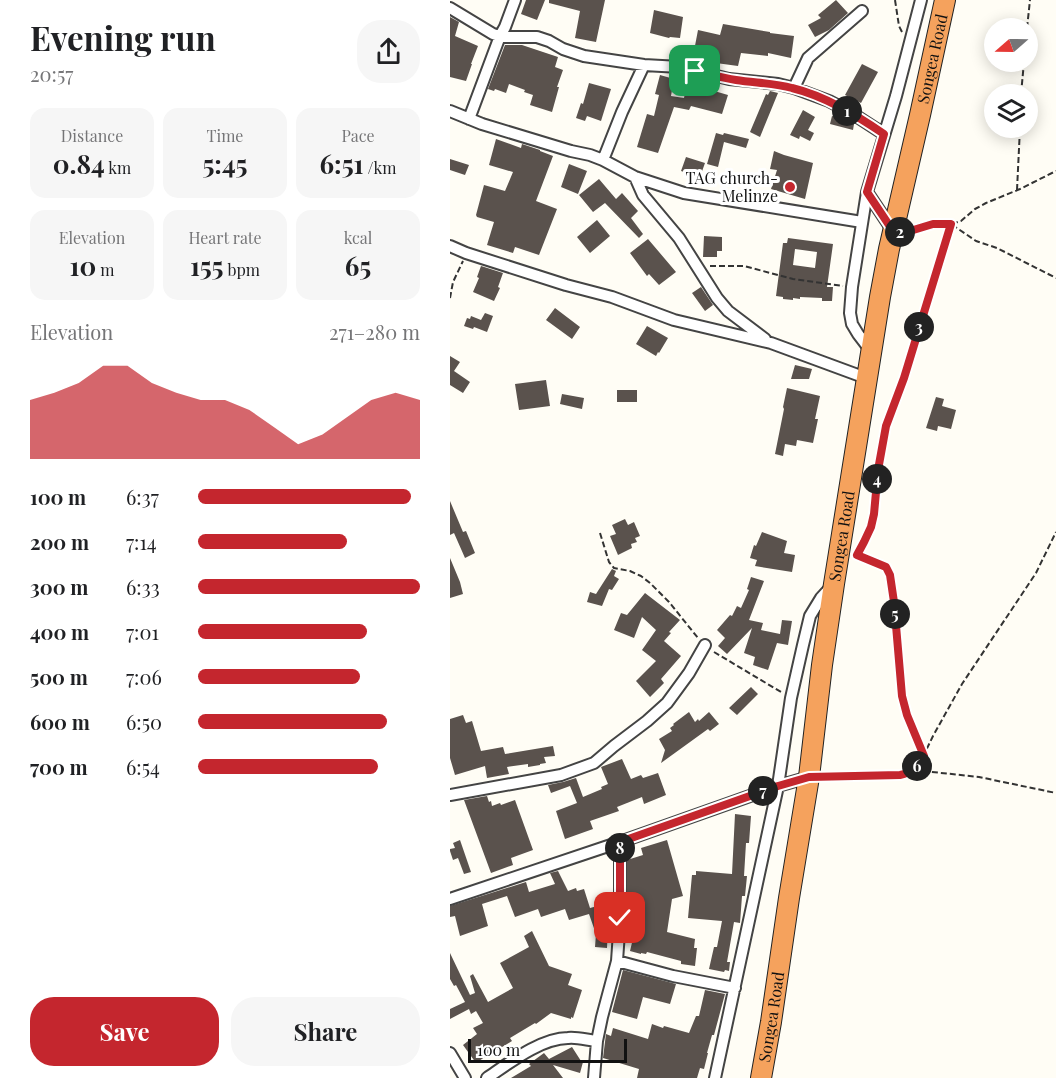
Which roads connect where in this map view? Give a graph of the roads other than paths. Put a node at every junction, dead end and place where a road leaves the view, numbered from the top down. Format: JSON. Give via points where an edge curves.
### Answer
{"nodes":[{"id":1,"x":515,"y":0,"type":"edge"},
{"id":2,"x":921,"y":0,"type":"edge"},
{"id":3,"x":945,"y":0,"type":"edge"},
{"id":4,"x":450,"y":8,"type":"edge"},
{"id":5,"x":862,"y":11,"type":"dead end"},
{"id":6,"x":500,"y":36,"type":"junction"},
{"id":7,"x":644,"y":64,"type":"junction"},
{"id":8,"x":794,"y":88,"type":"junction"},
{"id":9,"x":450,"y":111,"type":"edge"},
{"id":10,"x":469,"y":119,"type":"junction"},
{"id":11,"x":884,"y":134,"type":"junction"},
{"id":12,"x":603,"y":160,"type":"junction"},
{"id":13,"x":635,"y":177,"type":"junction"},
{"id":14,"x":867,"y":192,"type":"junction"},
{"id":15,"x":862,"y":222,"type":"junction"},
{"id":16,"x":893,"y":231,"type":"junction"},
{"id":17,"x":450,"y":246,"type":"edge"},
{"id":18,"x":771,"y":343,"type":"junction"},
{"id":19,"x":871,"y":351,"type":"junction"},
{"id":20,"x":866,"y":378,"type":"junction"},
{"id":21,"x":834,"y":584,"type":"junction"},
{"id":22,"x":705,"y":645,"type":"road end"},
{"id":23,"x":809,"y":777,"type":"junction"},
{"id":24,"x":778,"y":786,"type":"junction"},
{"id":25,"x":450,"y":795,"type":"edge"},
{"id":26,"x":620,"y":842,"type":"junction"},
{"id":27,"x":450,"y":899,"type":"edge"},
{"id":28,"x":617,"y":961,"type":"junction"},
{"id":29,"x":735,"y":988,"type":"junction"},
{"id":30,"x":597,"y":1041,"type":"junction"},
{"id":31,"x":450,"y":1053,"type":"edge"},
{"id":32,"x":465,"y":1078,"type":"edge"},
{"id":33,"x":487,"y":1078,"type":"edge"},
{"id":34,"x":594,"y":1078,"type":"edge"},
{"id":35,"x":715,"y":1078,"type":"edge"},
{"id":36,"x":761,"y":1078,"type":"edge"}],
"edges":[{"from":1,"to":6,"type":"street"},
{"from":2,"to":11,"type":"street"},
{"from":3,"to":16,"type":"highway","name":"Songea Road"},
{"from":4,"to":6,"type":"street"},
{"from":5,"to":8,"type":"street","via":[[808,58]]},
{"from":6,"to":7,"type":"street","via":[[537,37],[584,56]]},
{"from":6,"to":10,"type":"street"},
{"from":7,"to":8,"type":"street"},
{"from":7,"to":12,"type":"street"},
{"from":8,"to":11,"type":"street","via":[[829,101]]},
{"from":9,"to":10,"type":"street"},
{"from":10,"to":12,"type":"street"},
{"from":11,"to":14,"type":"street"},
{"from":12,"to":13,"type":"street"},
{"from":13,"to":15,"type":"street","via":[[684,193]]},
{"from":13,"to":18,"type":"street","via":[[646,200],[679,238],[717,298]]},
{"from":14,"to":15,"type":"street"},
{"from":14,"to":16,"type":"street"},
{"from":15,"to":19,"type":"street","via":[[850,313],[852,324]]},
{"from":16,"to":19,"type":"highway","name":"Songea Road"},
{"from":17,"to":18,"type":"street","via":[[674,320]]},
{"from":18,"to":20,"type":"street"},
{"from":19,"to":20,"type":"highway","name":"Songea Road"},
{"from":20,"to":21,"type":"highway","name":"Songea Road"},
{"from":21,"to":23,"type":"highway","name":"Songea Road"},
{"from":21,"to":24,"type":"street","via":[[810,616],[791,698]]},
{"from":22,"to":25,"type":"street","via":[[667,703],[594,763],[561,775]]},
{"from":23,"to":24,"type":"street"},
{"from":23,"to":36,"type":"highway","name":"Songea Road"},
{"from":24,"to":26,"type":"street"},
{"from":24,"to":29,"type":"street"},
{"from":26,"to":27,"type":"street"},
{"from":26,"to":28,"type":"street"},
{"from":28,"to":29,"type":"street"},
{"from":28,"to":30,"type":"street"},
{"from":29,"to":35,"type":"street"},
{"from":30,"to":33,"type":"street","via":[[567,1037],[548,1042]]},
{"from":30,"to":34,"type":"street"},
{"from":31,"to":32,"type":"street"}]}
